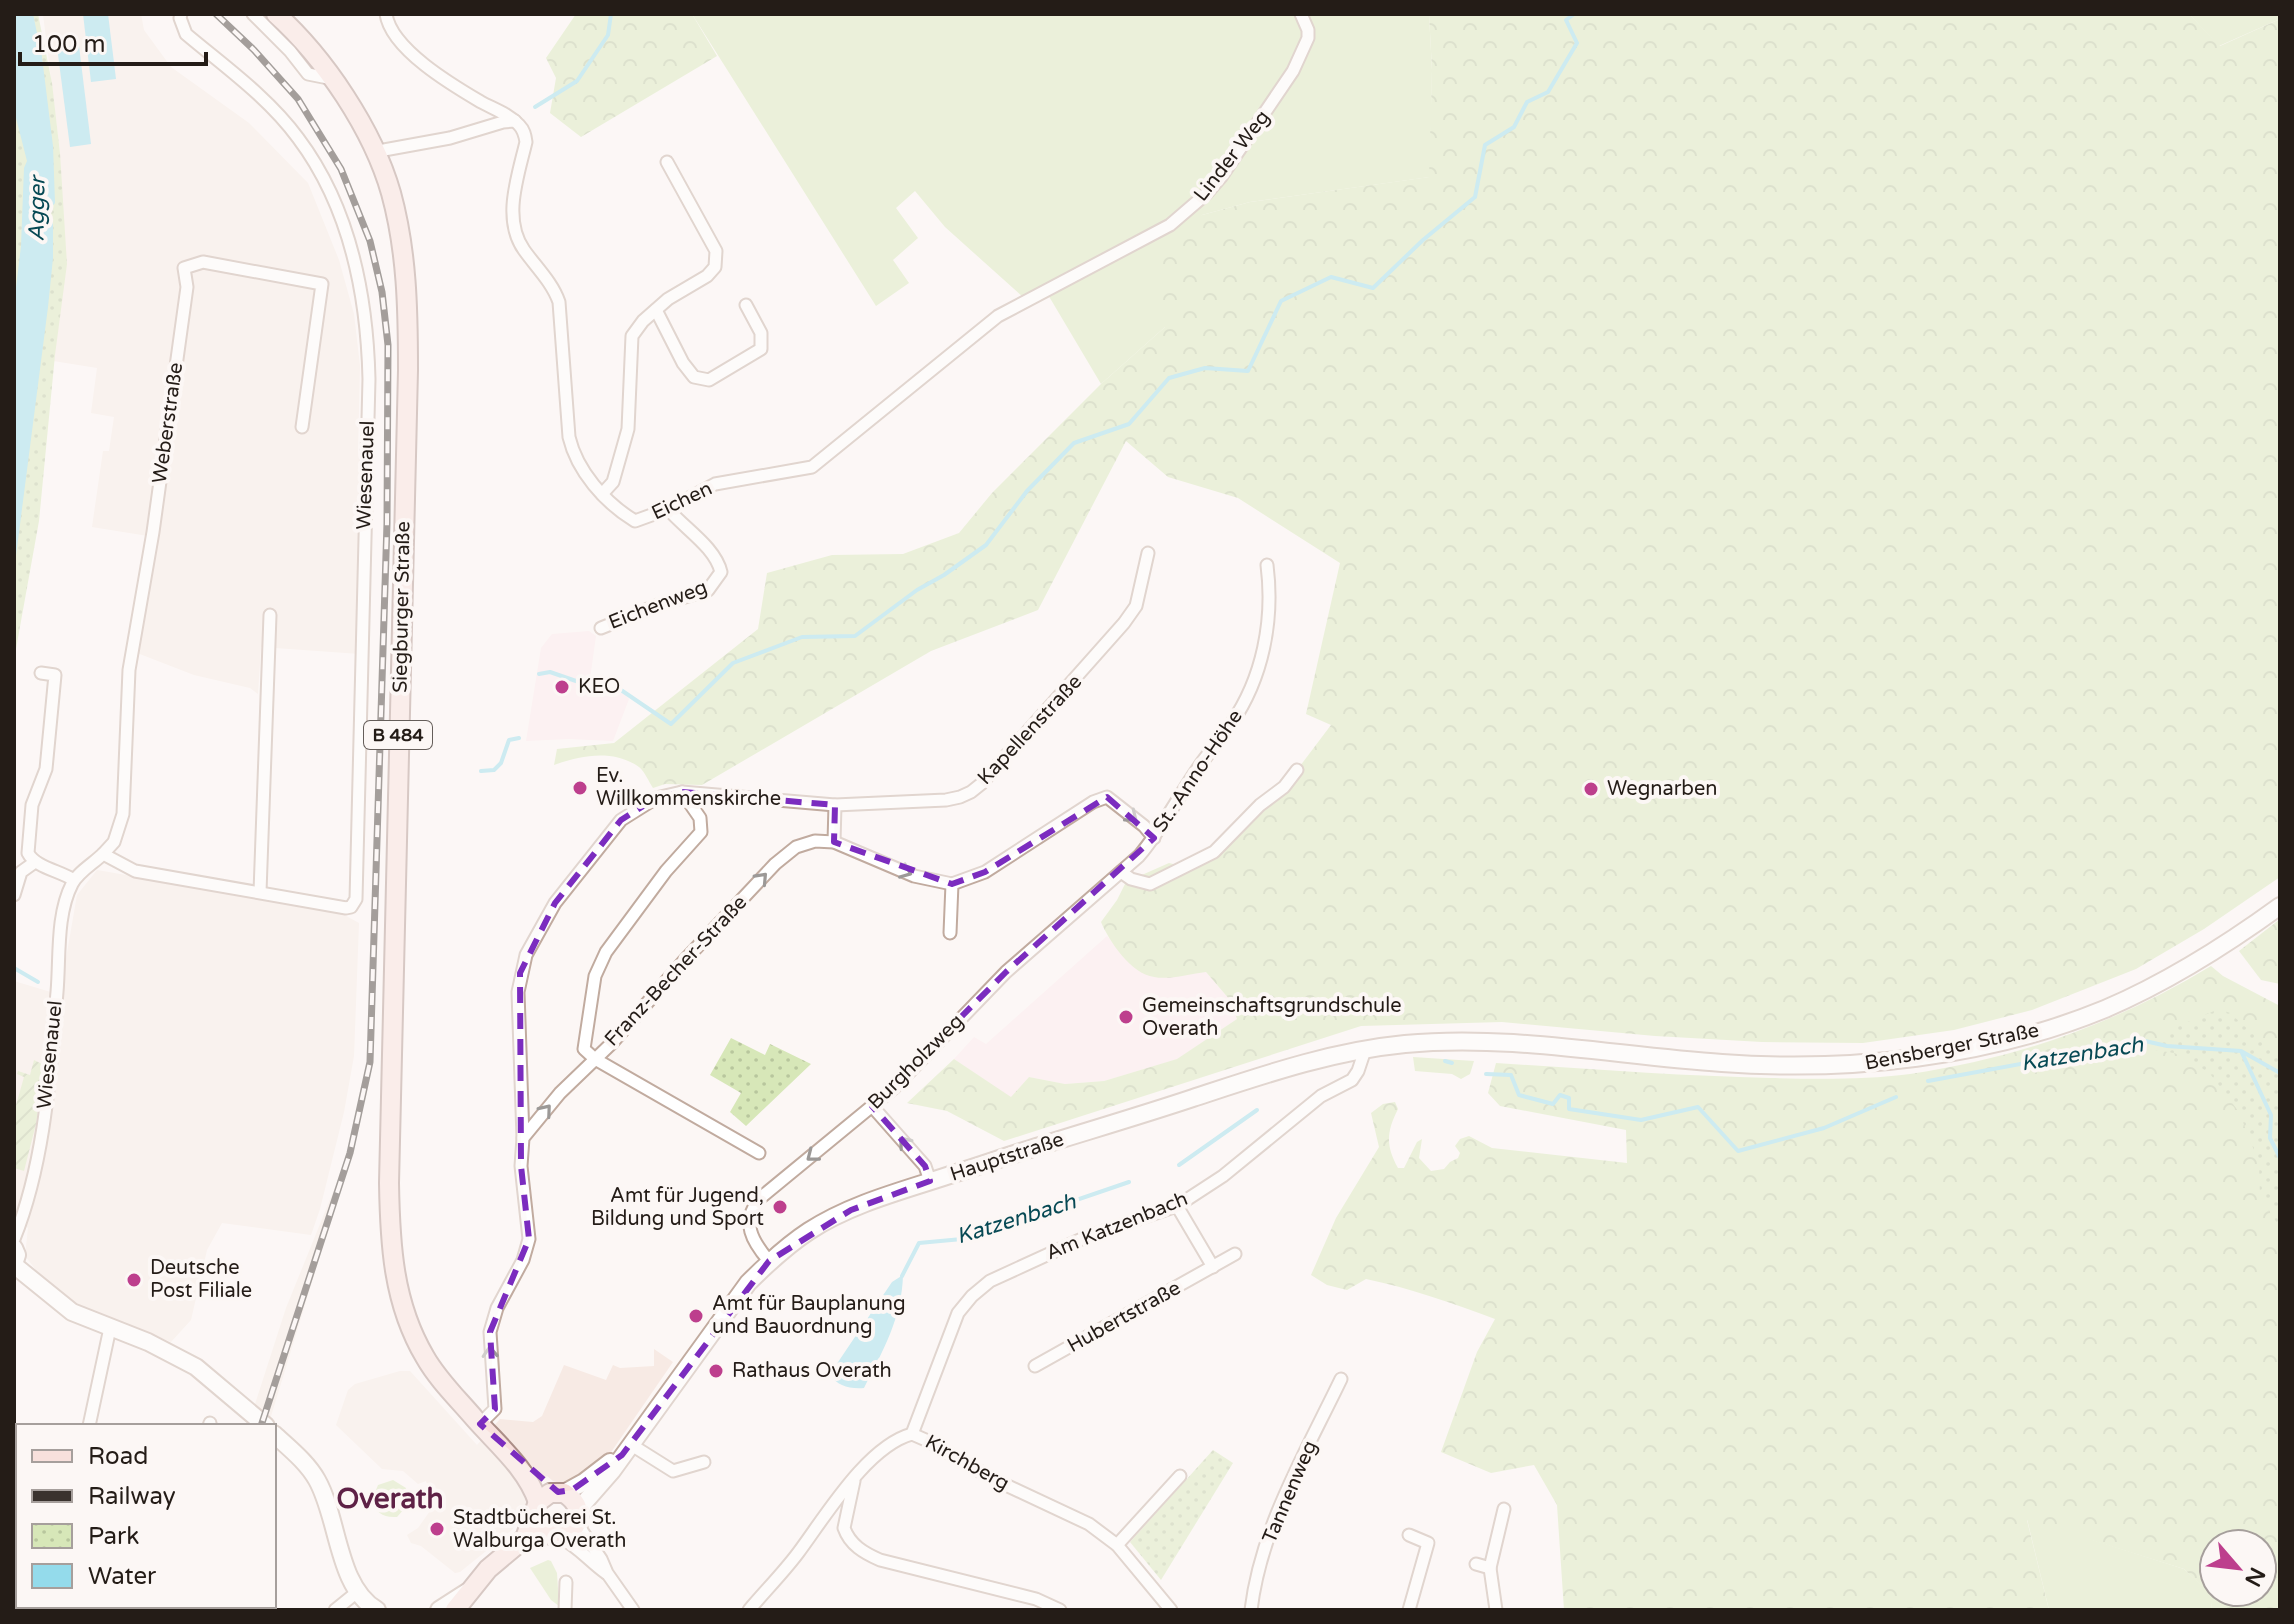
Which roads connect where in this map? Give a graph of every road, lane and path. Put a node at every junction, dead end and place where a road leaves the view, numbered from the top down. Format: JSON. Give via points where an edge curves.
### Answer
{"nodes":[{"id":1,"x":181,"y":14,"type":"edge"},
{"id":2,"x":253,"y":14,"type":"edge"},
{"id":3,"x":276,"y":14,"type":"edge"},
{"id":4,"x":386,"y":14,"type":"edge"},
{"id":5,"x":1301,"y":14,"type":"edge"},
{"id":6,"x":333,"y":79,"type":"junction"},
{"id":7,"x":515,"y":121,"type":"junction"},
{"id":8,"x":373,"y":152,"type":"junction"},
{"id":9,"x":667,"y":162,"type":"dead end"},
{"id":10,"x":1063,"y":283,"type":"joint"},
{"id":11,"x":746,"y":305,"type":"dead end"},
{"id":12,"x":656,"y":310,"type":"junction"},
{"id":13,"x":302,"y":427,"type":"dead end"},
{"id":14,"x":602,"y":494,"type":"junction"},
{"id":15,"x":668,"y":509,"type":"junction"},
{"id":16,"x":1148,"y":553,"type":"dead end"},
{"id":17,"x":1267,"y":565,"type":"dead end"},
{"id":18,"x":270,"y":615,"type":"dead end"},
{"id":19,"x":601,"y":628,"type":"dead end"},
{"id":20,"x":41,"y":673,"type":"dead end"},
{"id":21,"x":1297,"y":770,"type":"dead end"},
{"id":22,"x":682,"y":792,"type":"junction"},
{"id":23,"x":835,"y":805,"type":"junction"},
{"id":24,"x":1154,"y":838,"type":"junction"},
{"id":25,"x":834,"y":842,"type":"junction"},
{"id":26,"x":103,"y":854,"type":"junction"},
{"id":27,"x":35,"y":862,"type":"junction"},
{"id":28,"x":1121,"y":872,"type":"junction"},
{"id":29,"x":74,"y":880,"type":"junction"},
{"id":30,"x":952,"y":884,"type":"junction"},
{"id":31,"x":260,"y":892,"type":"junction"},
{"id":32,"x":14,"y":895,"type":"edge"},
{"id":33,"x":2280,"y":906,"type":"edge"},
{"id":34,"x":950,"y":933,"type":"dead end"},
{"id":35,"x":1497,"y":1044,"type":"joint"},
{"id":36,"x":1365,"y":1050,"type":"junction"},
{"id":37,"x":595,"y":1059,"type":"junction"},
{"id":38,"x":872,"y":1106,"type":"junction"},
{"id":39,"x":523,"y":1138,"type":"junction"},
{"id":40,"x":759,"y":1153,"type":"dead end"},
{"id":41,"x":930,"y":1181,"type":"junction"},
{"id":42,"x":1177,"y":1206,"type":"junction"},
{"id":43,"x":14,"y":1239,"type":"edge"},
{"id":44,"x":14,"y":1248,"type":"edge"},
{"id":45,"x":1235,"y":1254,"type":"dead end"},
{"id":46,"x":769,"y":1261,"type":"junction"},
{"id":47,"x":14,"y":1264,"type":"edge"},
{"id":48,"x":1213,"y":1267,"type":"junction"},
{"id":49,"x":110,"y":1328,"type":"junction"},
{"id":50,"x":1035,"y":1366,"type":"dead end"},
{"id":51,"x":1341,"y":1379,"type":"dead end"},
{"id":52,"x":89,"y":1424,"type":"edge"},
{"id":53,"x":264,"y":1424,"type":"edge"},
{"id":54,"x":480,"y":1424,"type":"junction"},
{"id":55,"x":912,"y":1434,"type":"junction"},
{"id":56,"x":276,"y":1436,"type":"edge"},
{"id":57,"x":499,"y":1443,"type":"junction"},
{"id":58,"x":626,"y":1450,"type":"junction"},
{"id":59,"x":704,"y":1462,"type":"dead end"},
{"id":60,"x":1180,"y":1476,"type":"dead end"},
{"id":61,"x":854,"y":1481,"type":"junction"},
{"id":62,"x":561,"y":1493,"type":"junction"},
{"id":63,"x":536,"y":1509,"type":"junction"},
{"id":64,"x":1504,"y":1509,"type":"dead end"},
{"id":65,"x":579,"y":1517,"type":"junction"},
{"id":66,"x":1409,"y":1535,"type":"dead end"},
{"id":67,"x":556,"y":1536,"type":"junction"},
{"id":68,"x":1117,"y":1545,"type":"junction"},
{"id":69,"x":1476,"y":1564,"type":"dead end"},
{"id":70,"x":1490,"y":1568,"type":"junction"},
{"id":71,"x":607,"y":1573,"type":"junction"},
{"id":72,"x":566,"y":1582,"type":"dead end"},
{"id":73,"x":476,"y":1585,"type":"junction"},
{"id":74,"x":356,"y":1593,"type":"junction"},
{"id":75,"x":335,"y":1610,"type":"edge"},
{"id":76,"x":377,"y":1610,"type":"edge"},
{"id":77,"x":439,"y":1610,"type":"edge"},
{"id":78,"x":455,"y":1610,"type":"edge"},
{"id":79,"x":565,"y":1610,"type":"edge"},
{"id":80,"x":633,"y":1610,"type":"edge"},
{"id":81,"x":749,"y":1610,"type":"edge"},
{"id":82,"x":1060,"y":1610,"type":"edge"},
{"id":83,"x":1171,"y":1610,"type":"edge"},
{"id":84,"x":1251,"y":1610,"type":"edge"},
{"id":85,"x":1409,"y":1610,"type":"edge"},
{"id":86,"x":1496,"y":1610,"type":"edge"}],
"edges":[{"from":1,"to":31,"type":"street","name":"Wiesenauel","via":[[186,34],[267,104],[327,180],[348,235],[368,346],[356,899],[346,908]]},
{"from":2,"to":6,"type":"street","via":[[308,74]]},
{"from":3,"to":6,"type":"main road","name":"Siegburger Straße","number":"B 484"},
{"from":4,"to":7,"type":"street","via":[[392,33],[432,69]]},
{"from":5,"to":10,"type":"street","name":"Linder Weg","via":[[1308,30],[1300,59],[1206,194],[1170,225]]},
{"from":6,"to":8,"type":"main road","name":"Siegburger Straße","number":"B 484"},
{"from":7,"to":8,"type":"street"},
{"from":7,"to":14,"type":"street","name":"Eichen","via":[[526,142],[513,220],[521,246],[559,302],[569,437],[580,466]]},
{"from":8,"to":54,"type":"main road","name":"Siegburger Straße","number":"B 484","via":[[399,230],[408,334],[389,1240],[404,1310],[425,1357]]},
{"from":9,"to":12,"type":"street","via":[[716,251],[715,267]]},
{"from":10,"to":15,"type":"street","name":"Eichen","via":[[998,316],[812,467],[715,484]]},
{"from":11,"to":12,"type":"street","via":[[761,333],[761,349],[709,380],[694,377],[683,363]]},
{"from":12,"to":14,"type":"street","via":[[632,336],[628,429],[613,482]]},
{"from":13,"to":26,"type":"street","name":"Weberstraße","via":[[322,284],[203,262],[184,268],[187,287],[129,670],[123,814],[114,842]]},
{"from":14,"to":15,"type":"street","name":"Eichen","via":[[635,521]]},
{"from":15,"to":19,"type":"street","name":"Eichenweg","via":[[718,560],[721,572],[716,583]]},
{"from":16,"to":23,"type":"street","name":"Kapellenstraße","via":[[1136,606],[1124,623],[971,792],[946,800]]},
{"from":17,"to":24,"type":"street","name":"St.-Anno-Höhe","via":[[1269,613],[1257,672],[1232,723]]},
{"from":18,"to":31,"type":"street"},
{"from":20,"to":27,"type":"street","via":[[55,675],[46,769],[32,805],[28,853]]},
{"from":21,"to":28,"type":"street","via":[[1214,852],[1150,884]]},
{"from":22,"to":23,"type":"street","name":"Kapellenstraße"},
{"from":22,"to":37,"type":"street","via":[[700,818],[701,832],[606,952],[595,976],[584,1049]]},
{"from":22,"to":39,"type":"street","name":"Kapellenstraße","via":[[656,798],[621,820],[555,903],[526,955],[518,992]]},
{"from":23,"to":25,"type":"street"},
{"from":24,"to":28,"type":"street","name":"Burgholzweg"},
{"from":30,"to":24,"type":"street","name":"St.-Anno-Höhe","one_way":true,"via":[[985,872],[1107,797]]},
{"from":25,"to":30,"type":"street","one_way":true,"via":[[914,876]]},
{"from":37,"to":25,"type":"street","name":"Franz-Becher-Straße","one_way":true,"via":[[775,864],[796,847]]},
{"from":26,"to":29,"type":"street"},
{"from":26,"to":31,"type":"street","name":"Wiesenauel","via":[[135,871]]},
{"from":27,"to":29,"type":"street"},
{"from":27,"to":32,"type":"street","via":[[21,872]]},
{"from":28,"to":38,"type":"street","name":"Burgholzweg","via":[[1006,972]]},
{"from":29,"to":43,"type":"street","name":"Wiesenauel","via":[[64,913],[42,1130]]},
{"from":30,"to":34,"type":"street"},
{"from":33,"to":35,"type":"main road","name":"Bensberger Straße","via":[[2216,951],[2105,1009],[2020,1037],[1897,1061],[1758,1065]]},
{"from":35,"to":36,"type":"main road","name":"Hauptstraße","via":[[1440,1042]]},
{"from":36,"to":41,"type":"main road","name":"Hauptstraße","via":[[1294,1066]]},
{"from":36,"to":42,"type":"street","name":"Am Katzenbach","via":[[1352,1080],[1321,1096],[1223,1176]]},
{"from":39,"to":37,"type":"street","one_way":true},
{"from":37,"to":40,"type":"street","name":"Franz-Becher-Straße"},
{"from":41,"to":38,"type":"street","one_way":true,"via":[[925,1166]]},
{"from":38,"to":46,"type":"street","name":"Burgholzweg","one_way":true,"via":[[753,1207],[751,1238]]},
{"from":54,"to":39,"type":"street","name":"Kapellenstraße","one_way":true,"via":[[495,1409],[490,1332],[529,1239]]},
{"from":41,"to":46,"type":"main road","name":"Hauptstraße","via":[[828,1221]]},
{"from":42,"to":48,"type":"street"},
{"from":42,"to":55,"type":"street","name":"Am Katzenbach","via":[[1086,1237],[990,1281],[972,1296],[958,1313]]},
{"from":44,"to":47,"type":"main road"},
{"from":45,"to":48,"type":"street","name":"Hubertstraße"},
{"from":46,"to":58,"type":"main road","name":"Hauptstraße","via":[[720,1319]]},
{"from":47,"to":49,"type":"main road","via":[[72,1312]]},
{"from":48,"to":50,"type":"street","name":"Hubertstraße"},
{"from":49,"to":52,"type":"street"},
{"from":49,"to":53,"type":"main road","via":[[196,1367]]},
{"from":51,"to":84,"type":"street","name":"Tannenweg","via":[[1266,1543]]},
{"from":54,"to":57,"type":"main road","name":"Siegburger Straße","number":"B 484"},
{"from":55,"to":61,"type":"street","name":"Kirchberg","via":[[890,1443]]},
{"from":55,"to":68,"type":"street","name":"Kirchberg","via":[[1089,1524]]},
{"from":56,"to":74,"type":"main road","via":[[317,1479]]},
{"from":57,"to":62,"type":"main road","name":"Siegburger Straße","number":"B 484"},
{"from":57,"to":63,"type":"main road","name":"Siegburger Straße","number":"B 484","via":[[532,1483]]},
{"from":58,"to":59,"type":"street","via":[[673,1471]]},
{"from":58,"to":62,"type":"main road","name":"Hauptstraße"},
{"from":58,"to":65,"type":"main road","name":"Hauptstraße"},
{"from":60,"to":68,"type":"street"},
{"from":61,"to":81,"type":"street","name":"Kirchberg"},
{"from":61,"to":82,"type":"street","via":[[844,1528],[867,1554]]},
{"from":62,"to":63,"type":"main road","via":[[550,1493]]},
{"from":62,"to":65,"type":"main road","number":"B 484","via":[[577,1505]]},
{"from":63,"to":67,"type":"main road","number":"B 484","via":[[540,1530]]},
{"from":63,"to":73,"type":"main road","via":[[525,1538]]},
{"from":64,"to":70,"type":"street"},
{"from":65,"to":67,"type":"main road","via":[[571,1531]]},
{"from":65,"to":71,"type":"street"},
{"from":66,"to":85,"type":"street","via":[[1428,1543]]},
{"from":67,"to":71,"type":"street"},
{"from":67,"to":73,"type":"main road"},
{"from":68,"to":83,"type":"street","name":"Kirchberg"},
{"from":69,"to":70,"type":"street"},
{"from":70,"to":86,"type":"street"},
{"from":71,"to":80,"type":"street"},
{"from":72,"to":79,"type":"street"},
{"from":73,"to":77,"type":"main road"},
{"from":73,"to":78,"type":"main road"},
{"from":74,"to":75,"type":"street"},
{"from":74,"to":76,"type":"main road"}]}
